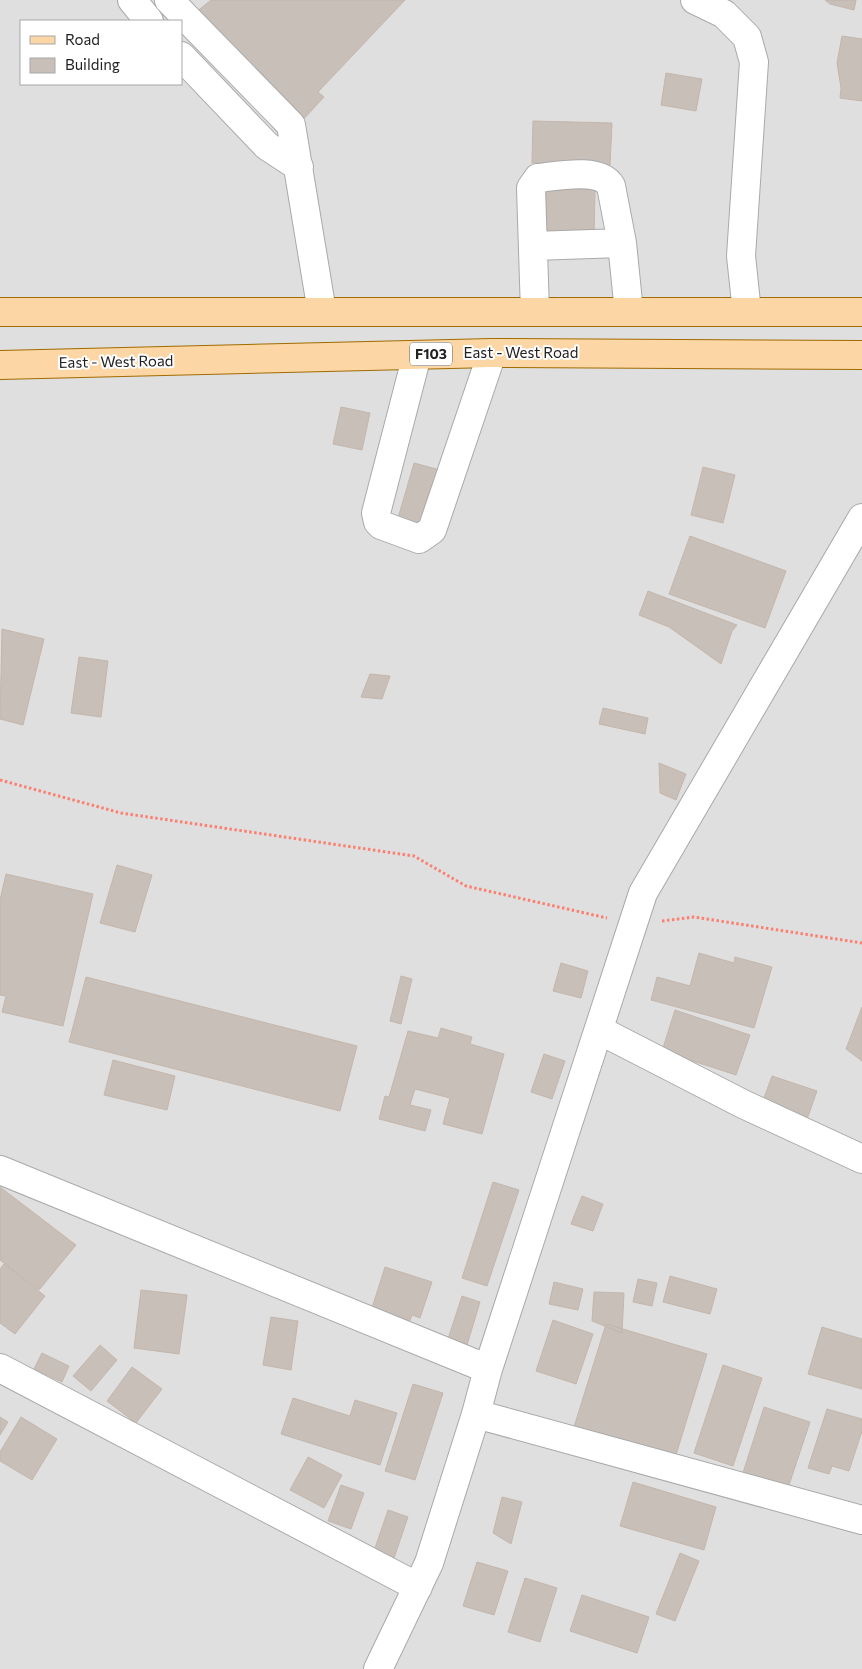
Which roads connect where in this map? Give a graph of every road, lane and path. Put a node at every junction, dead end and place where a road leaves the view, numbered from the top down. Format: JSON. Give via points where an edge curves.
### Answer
{"nodes":[{"id":1,"x":132,"y":0,"type":"edge"},
{"id":2,"x":169,"y":0,"type":"edge"},
{"id":3,"x":695,"y":0,"type":"edge"},
{"id":4,"x":148,"y":20,"type":"edge"},
{"id":5,"x":182,"y":57,"type":"edge"},
{"id":6,"x":299,"y":167,"type":"junction"},
{"id":7,"x":622,"y":243,"type":"junction"},
{"id":8,"x":533,"y":246,"type":"junction"},
{"id":9,"x":0,"y":312,"type":"edge"},
{"id":10,"x":322,"y":312,"type":"junction"},
{"id":11,"x":535,"y":312,"type":"junction"},
{"id":12,"x":630,"y":312,"type":"junction"},
{"id":13,"x":747,"y":312,"type":"junction"},
{"id":14,"x":862,"y":312,"type":"edge"},
{"id":15,"x":492,"y":353,"type":"junction"},
{"id":16,"x":418,"y":355,"type":"junction"},
{"id":17,"x":862,"y":355,"type":"edge"},
{"id":18,"x":0,"y":365,"type":"edge"},
{"id":19,"x":862,"y":518,"type":"edge"},
{"id":20,"x":0,"y":780,"type":"edge"},
{"id":21,"x":634,"y":924,"type":"junction"},
{"id":22,"x":862,"y":943,"type":"edge"},
{"id":23,"x":599,"y":1030,"type":"junction"},
{"id":24,"x":862,"y":1159,"type":"edge"},
{"id":25,"x":0,"y":1170,"type":"edge"},
{"id":26,"x":0,"y":1368,"type":"edge"},
{"id":27,"x":488,"y":1369,"type":"junction"},
{"id":28,"x":476,"y":1414,"type":"junction"},
{"id":29,"x":862,"y":1520,"type":"edge"},
{"id":30,"x":418,"y":1586,"type":"junction"},
{"id":31,"x":378,"y":1669,"type":"edge"}],
"edges":[{"from":1,"to":4,"type":"street"},
{"from":2,"to":6,"type":"street","via":[[291,124]]},
{"from":3,"to":13,"type":"street","via":[[724,14],[747,37],[754,62],[741,256]]},
{"from":5,"to":6,"type":"street","via":[[267,146]]},
{"from":6,"to":10,"type":"street"},
{"from":7,"to":8,"type":"street"},
{"from":7,"to":8,"type":"street","via":[[611,186],[601,176],[586,174],[538,178],[533,182],[530,188]]},
{"from":7,"to":12,"type":"street"},
{"from":8,"to":11,"type":"street"},
{"from":9,"to":10,"type":"main road"},
{"from":10,"to":11,"type":"main road"},
{"from":11,"to":12,"type":"main road"},
{"from":12,"to":13,"type":"main road"},
{"from":13,"to":14,"type":"main road"},
{"from":15,"to":16,"type":"main road","name":"East - West Road","number":"F103"},
{"from":15,"to":16,"type":"street","via":[[432,530],[419,539],[381,526],[376,513]]},
{"from":15,"to":17,"type":"main road","name":"East - West Road","number":"F103"},
{"from":16,"to":18,"type":"main road","name":"East - West Road","number":"F103"},
{"from":19,"to":21,"type":"street","via":[[643,893]]},
{"from":20,"to":21,"type":"path","via":[[121,813],[414,856],[466,886]]},
{"from":21,"to":22,"type":"path","via":[[694,917]]},
{"from":21,"to":23,"type":"street"},
{"from":23,"to":24,"type":"street","via":[[743,1104]]},
{"from":23,"to":27,"type":"street"},
{"from":25,"to":27,"type":"street"},
{"from":26,"to":30,"type":"street"},
{"from":27,"to":28,"type":"street"},
{"from":28,"to":29,"type":"street"},
{"from":28,"to":30,"type":"street","via":[[429,1563]]},
{"from":30,"to":31,"type":"street"}]}
